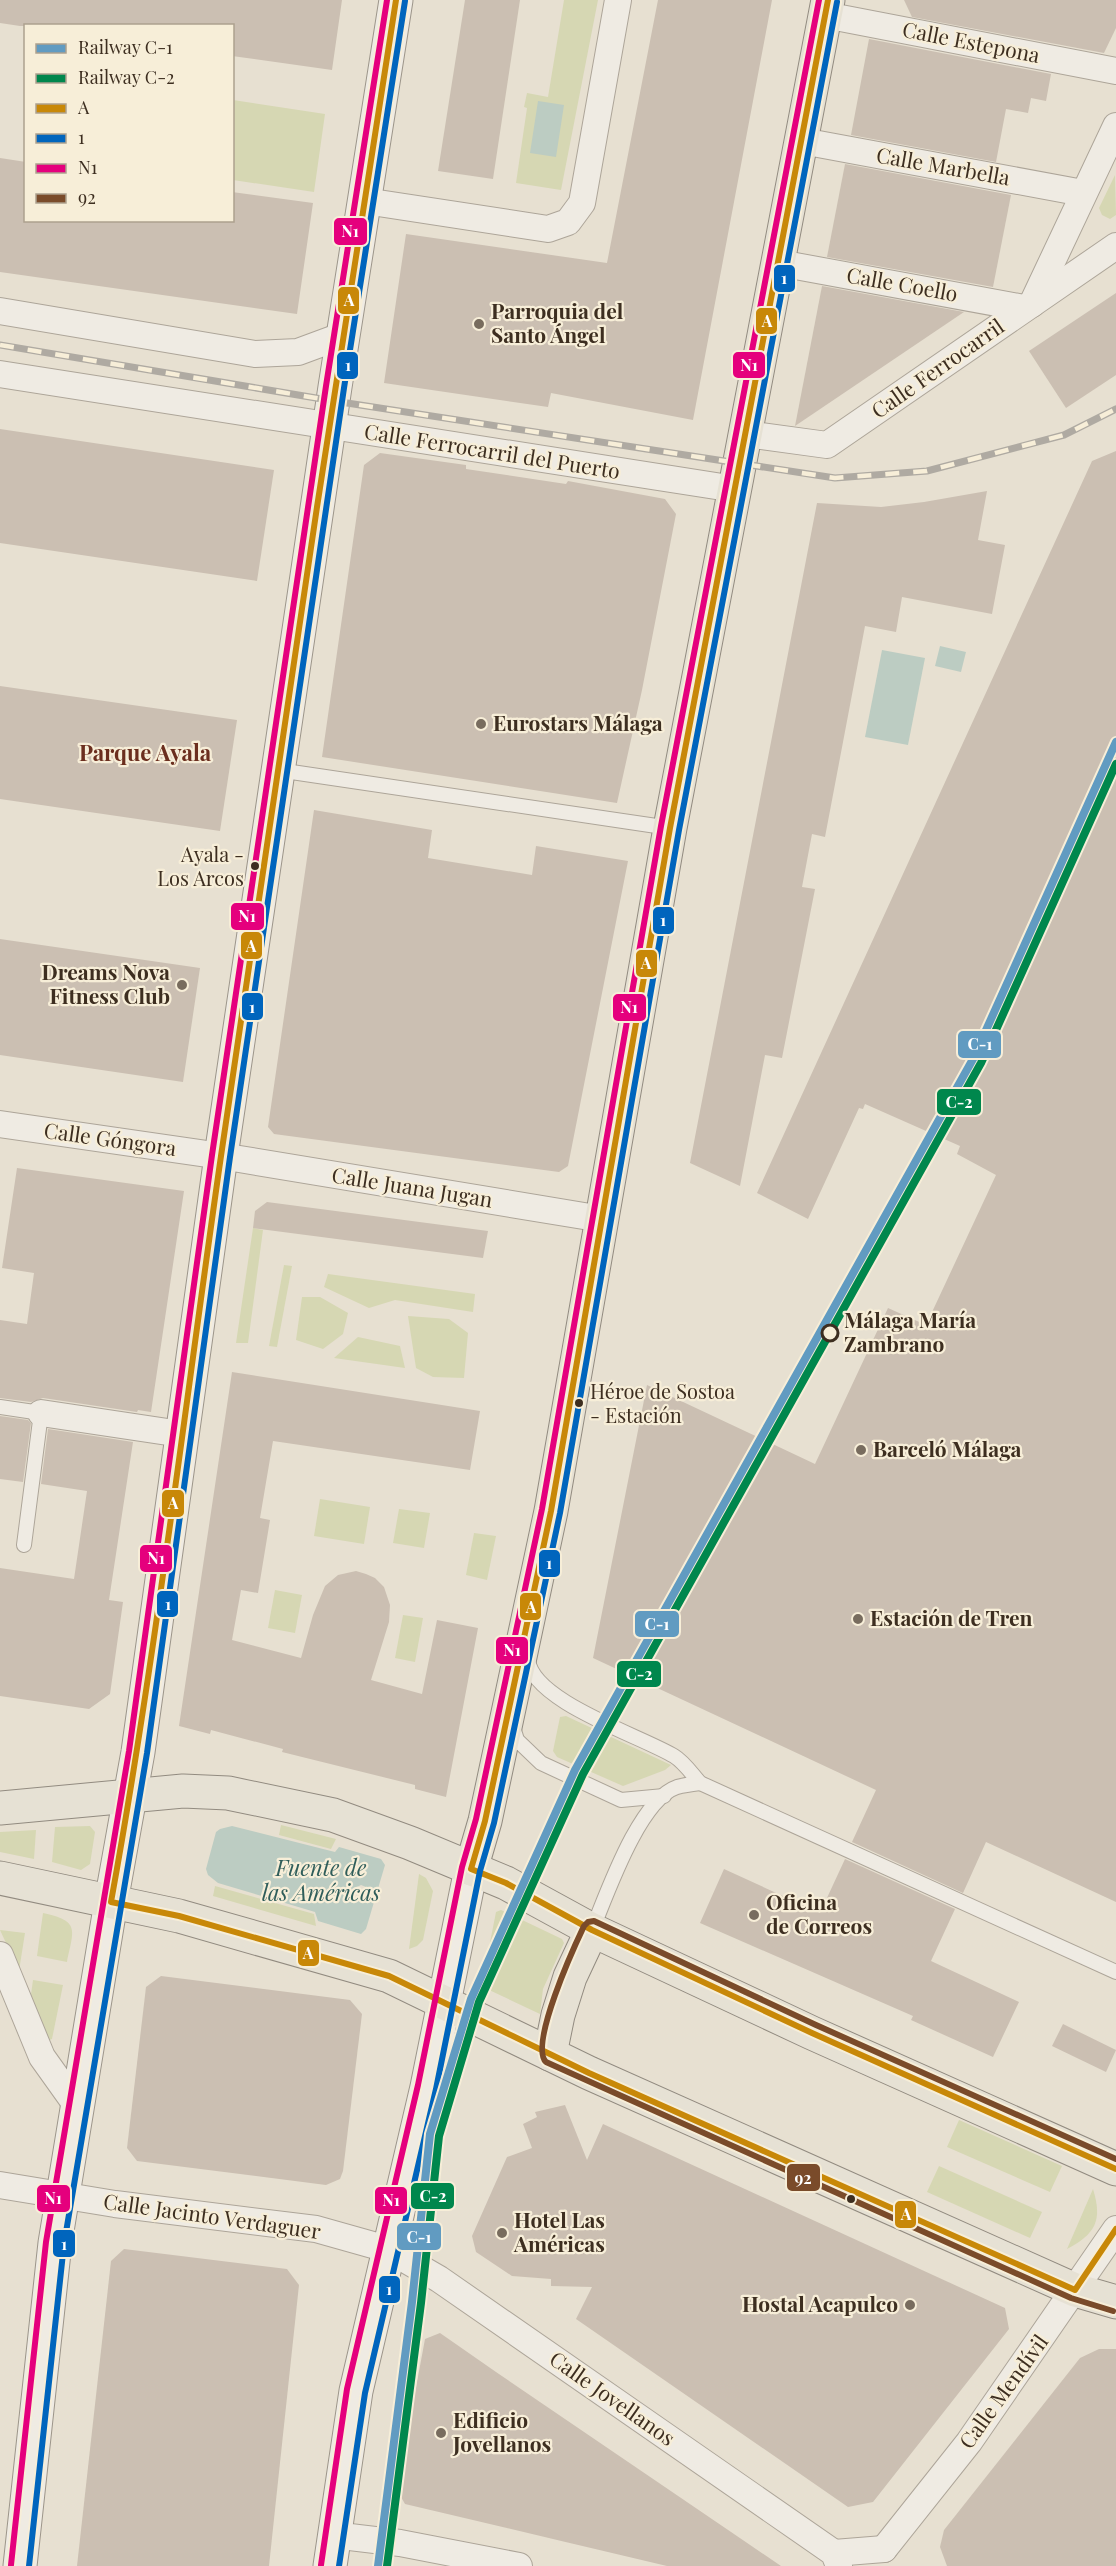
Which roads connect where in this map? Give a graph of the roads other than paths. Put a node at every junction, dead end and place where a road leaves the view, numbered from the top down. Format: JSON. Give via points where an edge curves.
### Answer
{"nodes":[{"id":1,"x":396,"y":0,"type":"edge"},
{"id":2,"x":618,"y":0,"type":"edge"},
{"id":3,"x":827,"y":8,"type":"edge"},
{"id":4,"x":1116,"y":71,"type":"edge"},
{"id":5,"x":1116,"y":126,"type":"edge"},
{"id":6,"x":802,"y":141,"type":"junction"},
{"id":7,"x":1083,"y":193,"type":"junction"},
{"id":8,"x":365,"y":201,"type":"junction"},
{"id":9,"x":1116,"y":246,"type":"edge"},
{"id":10,"x":779,"y":263,"type":"junction"},
{"id":11,"x":1028,"y":306,"type":"junction"},
{"id":12,"x":0,"y":311,"type":"edge"},
{"id":13,"x":344,"y":335,"type":"junction"},
{"id":14,"x":0,"y":374,"type":"edge"},
{"id":15,"x":331,"y":428,"type":"junction"},
{"id":16,"x":746,"y":434,"type":"junction"},
{"id":17,"x":735,"y":489,"type":"junction"},
{"id":18,"x":278,"y":770,"type":"junction"},
{"id":19,"x":670,"y":828,"type":"junction"},
{"id":20,"x":0,"y":1124,"type":"edge"},
{"id":21,"x":221,"y":1156,"type":"junction"},
{"id":22,"x":602,"y":1219,"type":"junction"},
{"id":23,"x":0,"y":1407,"type":"edge"},
{"id":24,"x":41,"y":1413,"type":"junction"},
{"id":25,"x":181,"y":1434,"type":"junction"},
{"id":26,"x":24,"y":1545,"type":"dead end"},
{"id":27,"x":526,"y":1627,"type":"junction"},
{"id":28,"x":508,"y":1713,"type":"junction"},
{"id":29,"x":700,"y":1783,"type":"junction"},
{"id":30,"x":131,"y":1795,"type":"junction"},
{"id":31,"x":664,"y":1796,"type":"junction"},
{"id":32,"x":0,"y":1808,"type":"edge"},
{"id":33,"x":471,"y":1869,"type":"junction"},
{"id":34,"x":0,"y":1878,"type":"edge"},
{"id":35,"x":111,"y":1902,"type":"junction"},
{"id":36,"x":592,"y":1930,"type":"junction"},
{"id":37,"x":0,"y":1955,"type":"edge"},
{"id":38,"x":1116,"y":1972,"type":"edge"},
{"id":39,"x":445,"y":2002,"type":"junction"},
{"id":40,"x":550,"y":2054,"type":"junction"},
{"id":41,"x":77,"y":2106,"type":"junction"},
{"id":42,"x":1116,"y":2169,"type":"edge"},
{"id":43,"x":0,"y":2185,"type":"edge"},
{"id":44,"x":63,"y":2195,"type":"junction"},
{"id":45,"x":1116,"y":2229,"type":"edge"},
{"id":46,"x":387,"y":2249,"type":"junction"},
{"id":47,"x":1075,"y":2290,"type":"junction"},
{"id":48,"x":1116,"y":2302,"type":"edge"},
{"id":49,"x":332,"y":2551,"type":"edge"},
{"id":50,"x":886,"y":2557,"type":"edge"},
{"id":51,"x":837,"y":2560,"type":"edge"},
{"id":52,"x":20,"y":2566,"type":"edge"},
{"id":53,"x":519,"y":2566,"type":"edge"}],
"edges":[{"from":1,"to":8,"type":"main road"},
{"from":2,"to":8,"type":"street","via":[[582,203],[568,222],[548,229]]},
{"from":3,"to":4,"type":"street","name":"Calle Estepona"},
{"from":3,"to":6,"type":"main road"},
{"from":5,"to":7,"type":"street"},
{"from":6,"to":7,"type":"street","name":"Calle Marbella"},
{"from":6,"to":10,"type":"main road"},
{"from":7,"to":11,"type":"street"},
{"from":8,"to":13,"type":"main road"},
{"from":9,"to":11,"type":"street","name":"Calle Ferrocarril"},
{"from":10,"to":11,"type":"street","name":"Calle Coello"},
{"from":10,"to":16,"type":"main road"},
{"from":11,"to":16,"type":"street","name":"Calle Ferrocarril","via":[[827,445]]},
{"from":12,"to":13,"type":"street","via":[[255,354],[298,352]]},
{"from":13,"to":15,"type":"main road"},
{"from":14,"to":15,"type":"street","name":"Calle Ferrocarril del Puerto"},
{"from":15,"to":17,"type":"street","name":"Calle Ferrocarril del Puerto"},
{"from":15,"to":18,"type":"main road"},
{"from":16,"to":17,"type":"main road"},
{"from":17,"to":19,"type":"main road"},
{"from":18,"to":19,"type":"lane"},
{"from":18,"to":21,"type":"main road"},
{"from":19,"to":22,"type":"main road"},
{"from":20,"to":21,"type":"street","name":"Calle Góngora"},
{"from":21,"to":22,"type":"street","name":"Calle Juana Jugan"},
{"from":21,"to":25,"type":"main road"},
{"from":22,"to":27,"type":"main road","via":[[551,1511]]},
{"from":23,"to":24,"type":"lane"},
{"from":24,"to":25,"type":"street"},
{"from":24,"to":26,"type":"lane"},
{"from":25,"to":30,"type":"main road"},
{"from":27,"to":28,"type":"main road"},
{"from":27,"to":29,"type":"lane","via":[[529,1668],[557,1698],[677,1757]]},
{"from":28,"to":31,"type":"lane","via":[[517,1740],[541,1763],[621,1800]]},
{"from":28,"to":33,"type":"main road"},
{"from":29,"to":31,"type":"lane","via":[[675,1787]]},
{"from":29,"to":38,"type":"lane"},
{"from":30,"to":32,"type":"main road"},
{"from":30,"to":33,"type":"main road","via":[[228,1793],[333,1815]]},
{"from":30,"to":35,"type":"main road"},
{"from":31,"to":36,"type":"lane","via":[[640,1822]]},
{"from":33,"to":36,"type":"main road"},
{"from":33,"to":39,"type":"main road"},
{"from":34,"to":35,"type":"main road"},
{"from":35,"to":39,"type":"main road","via":[[179,1916],[389,1976]]},
{"from":35,"to":41,"type":"main road"},
{"from":36,"to":40,"type":"main road","via":[[570,1977]]},
{"from":36,"to":42,"type":"main road"},
{"from":37,"to":41,"type":"street","via":[[42,2057]]},
{"from":39,"to":40,"type":"main road"},
{"from":39,"to":46,"type":"main road"},
{"from":40,"to":47,"type":"main road"},
{"from":41,"to":44,"type":"main road"},
{"from":43,"to":44,"type":"street","name":"Calle Jacinto Verdaguer"},
{"from":44,"to":46,"type":"street","name":"Calle Jacinto Verdaguer","via":[[316,2229]]},
{"from":44,"to":52,"type":"main road"},
{"from":45,"to":47,"type":"street","name":"Calle Mendívil"},
{"from":46,"to":49,"type":"main road","via":[[356,2391]]},
{"from":46,"to":51,"type":"street","name":"Calle Jovellanos","via":[[439,2279]]},
{"from":47,"to":48,"type":"main road"},
{"from":47,"to":50,"type":"street","name":"Calle Mendívil"},
{"from":49,"to":53,"type":"street","via":[[400,2543]]},
{"from":50,"to":51,"type":"street","name":"Calle Jovellanos"}]}
